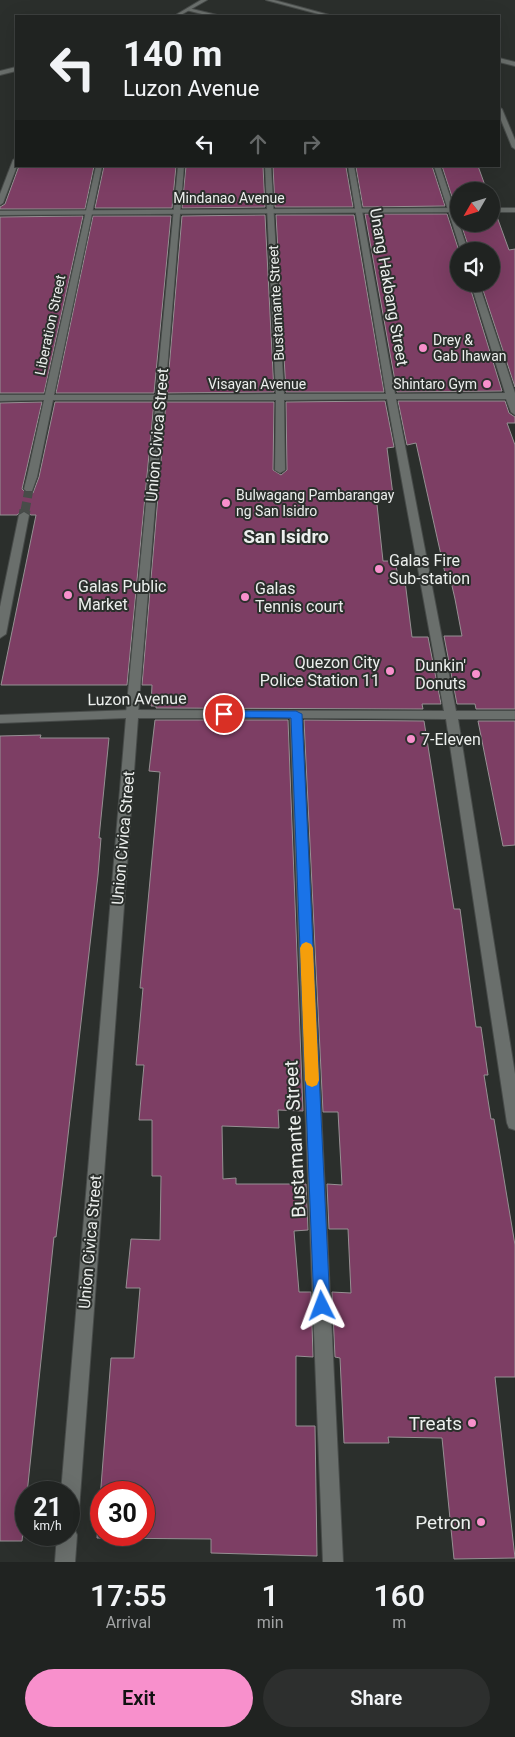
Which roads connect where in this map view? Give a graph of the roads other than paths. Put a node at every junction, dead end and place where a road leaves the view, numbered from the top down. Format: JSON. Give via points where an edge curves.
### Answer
{"nodes":[{"id":1,"x":205,"y":0,"type":"edge"},
{"id":2,"x":268,"y":0,"type":"edge"},
{"id":3,"x":188,"y":9,"type":"junction"},
{"id":4,"x":178,"y":15,"type":"edge"},
{"id":5,"x":210,"y":15,"type":"edge"},
{"id":6,"x":327,"y":15,"type":"edge"},
{"id":7,"x":500,"y":60,"type":"edge"},
{"id":8,"x":515,"y":64,"type":"edge"},
{"id":9,"x":15,"y":69,"type":"edge"},
{"id":10,"x":2,"y":72,"type":"edge"},
{"id":11,"x":500,"y":111,"type":"edge"},
{"id":12,"x":515,"y":147,"type":"edge"},
{"id":13,"x":15,"y":163,"type":"edge"},
{"id":14,"x":99,"y":167,"type":"edge"},
{"id":15,"x":181,"y":167,"type":"edge"},
{"id":16,"x":268,"y":167,"type":"edge"},
{"id":17,"x":351,"y":167,"type":"edge"},
{"id":18,"x":437,"y":167,"type":"edge"},
{"id":19,"x":450,"y":196,"type":"edge"},
{"id":20,"x":0,"y":203,"type":"edge"},
{"id":21,"x":358,"y":210,"type":"junction"},
{"id":22,"x":450,"y":210,"type":"edge"},
{"id":23,"x":500,"y":210,"type":"edge"},
{"id":24,"x":515,"y":210,"type":"edge"},
{"id":25,"x":178,"y":211,"type":"junction"},
{"id":26,"x":272,"y":211,"type":"junction"},
{"id":27,"x":89,"y":212,"type":"junction"},
{"id":28,"x":0,"y":213,"type":"edge"},
{"id":29,"x":478,"y":292,"type":"edge"},
{"id":30,"x":513,"y":396,"type":"edge"},
{"id":31,"x":280,"y":397,"type":"junction"},
{"id":32,"x":390,"y":397,"type":"junction"},
{"id":33,"x":0,"y":398,"type":"edge"},
{"id":34,"x":48,"y":398,"type":"junction"},
{"id":35,"x":160,"y":398,"type":"junction"},
{"id":36,"x":515,"y":412,"type":"edge"},
{"id":37,"x":280,"y":470,"type":"dead end"},
{"id":38,"x":30,"y":489,"type":"tunnel mouth"},
{"id":39,"x":24,"y":515,"type":"tunnel mouth"},
{"id":40,"x":0,"y":634,"type":"edge"},
{"id":41,"x":132,"y":714,"type":"junction"},
{"id":42,"x":296,"y":714,"type":"junction"},
{"id":43,"x":451,"y":715,"type":"junction"},
{"id":44,"x":515,"y":715,"type":"edge"},
{"id":45,"x":0,"y":718,"type":"edge"},
{"id":46,"x":515,"y":1123,"type":"edge"},
{"id":47,"x":71,"y":1481,"type":"edge"},
{"id":48,"x":66,"y":1546,"type":"edge"},
{"id":49,"x":65,"y":1562,"type":"edge"},
{"id":50,"x":333,"y":1562,"type":"edge"}],
"edges":[{"from":1,"to":3,"type":"street"},
{"from":2,"to":6,"type":"street"},
{"from":3,"to":4,"type":"street"},
{"from":3,"to":5,"type":"street"},
{"from":7,"to":8,"type":"street"},
{"from":9,"to":10,"type":"street"},
{"from":11,"to":12,"type":"street"},
{"from":13,"to":20,"type":"street"},
{"from":14,"to":27,"type":"street","name":"Liberation Street"},
{"from":15,"to":25,"type":"street","name":"Union Civica Street"},
{"from":16,"to":26,"type":"street","name":"Bustamante Street"},
{"from":17,"to":21,"type":"street","name":"Unang Hakbang Street"},
{"from":18,"to":19,"type":"street"},
{"from":21,"to":22,"type":"street","name":"Mindanao Avenue"},
{"from":21,"to":26,"type":"street","name":"Mindanao Avenue"},
{"from":21,"to":32,"type":"street","name":"Unang Hakbang Street"},
{"from":23,"to":24,"type":"street"},
{"from":25,"to":26,"type":"street","name":"Mindanao Avenue"},
{"from":25,"to":27,"type":"street","name":"Mindanao Avenue"},
{"from":25,"to":35,"type":"street","name":"Union Civica Street"},
{"from":26,"to":31,"type":"street","name":"Bustamante Street"},
{"from":27,"to":28,"type":"street","name":"Mindanao Avenue"},
{"from":27,"to":34,"type":"street","name":"Liberation Street"},
{"from":29,"to":30,"type":"street"},
{"from":30,"to":32,"type":"street","name":"Visayan Avenue"},
{"from":30,"to":36,"type":"street"},
{"from":31,"to":32,"type":"street","name":"Visayan Avenue"},
{"from":31,"to":35,"type":"street","name":"Visayan Avenue"},
{"from":31,"to":37,"type":"street","name":"Bustamante Street"},
{"from":32,"to":43,"type":"street","name":"Unang Hakbang Street"},
{"from":33,"to":34,"type":"street","name":"Visayan Avenue"},
{"from":34,"to":35,"type":"street","name":"Visayan Avenue"},
{"from":34,"to":38,"type":"street","name":"Liberation Street"},
{"from":35,"to":41,"type":"street","name":"Union Civica Street"},
{"from":39,"to":40,"type":"street"},
{"from":41,"to":42,"type":"street","name":"Luzon Avenue"},
{"from":41,"to":45,"type":"street","name":"Luzon Avenue"},
{"from":41,"to":47,"type":"street","name":"Union Civica Street"},
{"from":42,"to":43,"type":"street","name":"Luzon Avenue"},
{"from":42,"to":50,"type":"street","name":"Bustamante Street"},
{"from":43,"to":44,"type":"street","name":"Luzon Avenue"},
{"from":43,"to":46,"type":"street","name":"Unang Hakbang Street"},
{"from":48,"to":49,"type":"street"}]}
